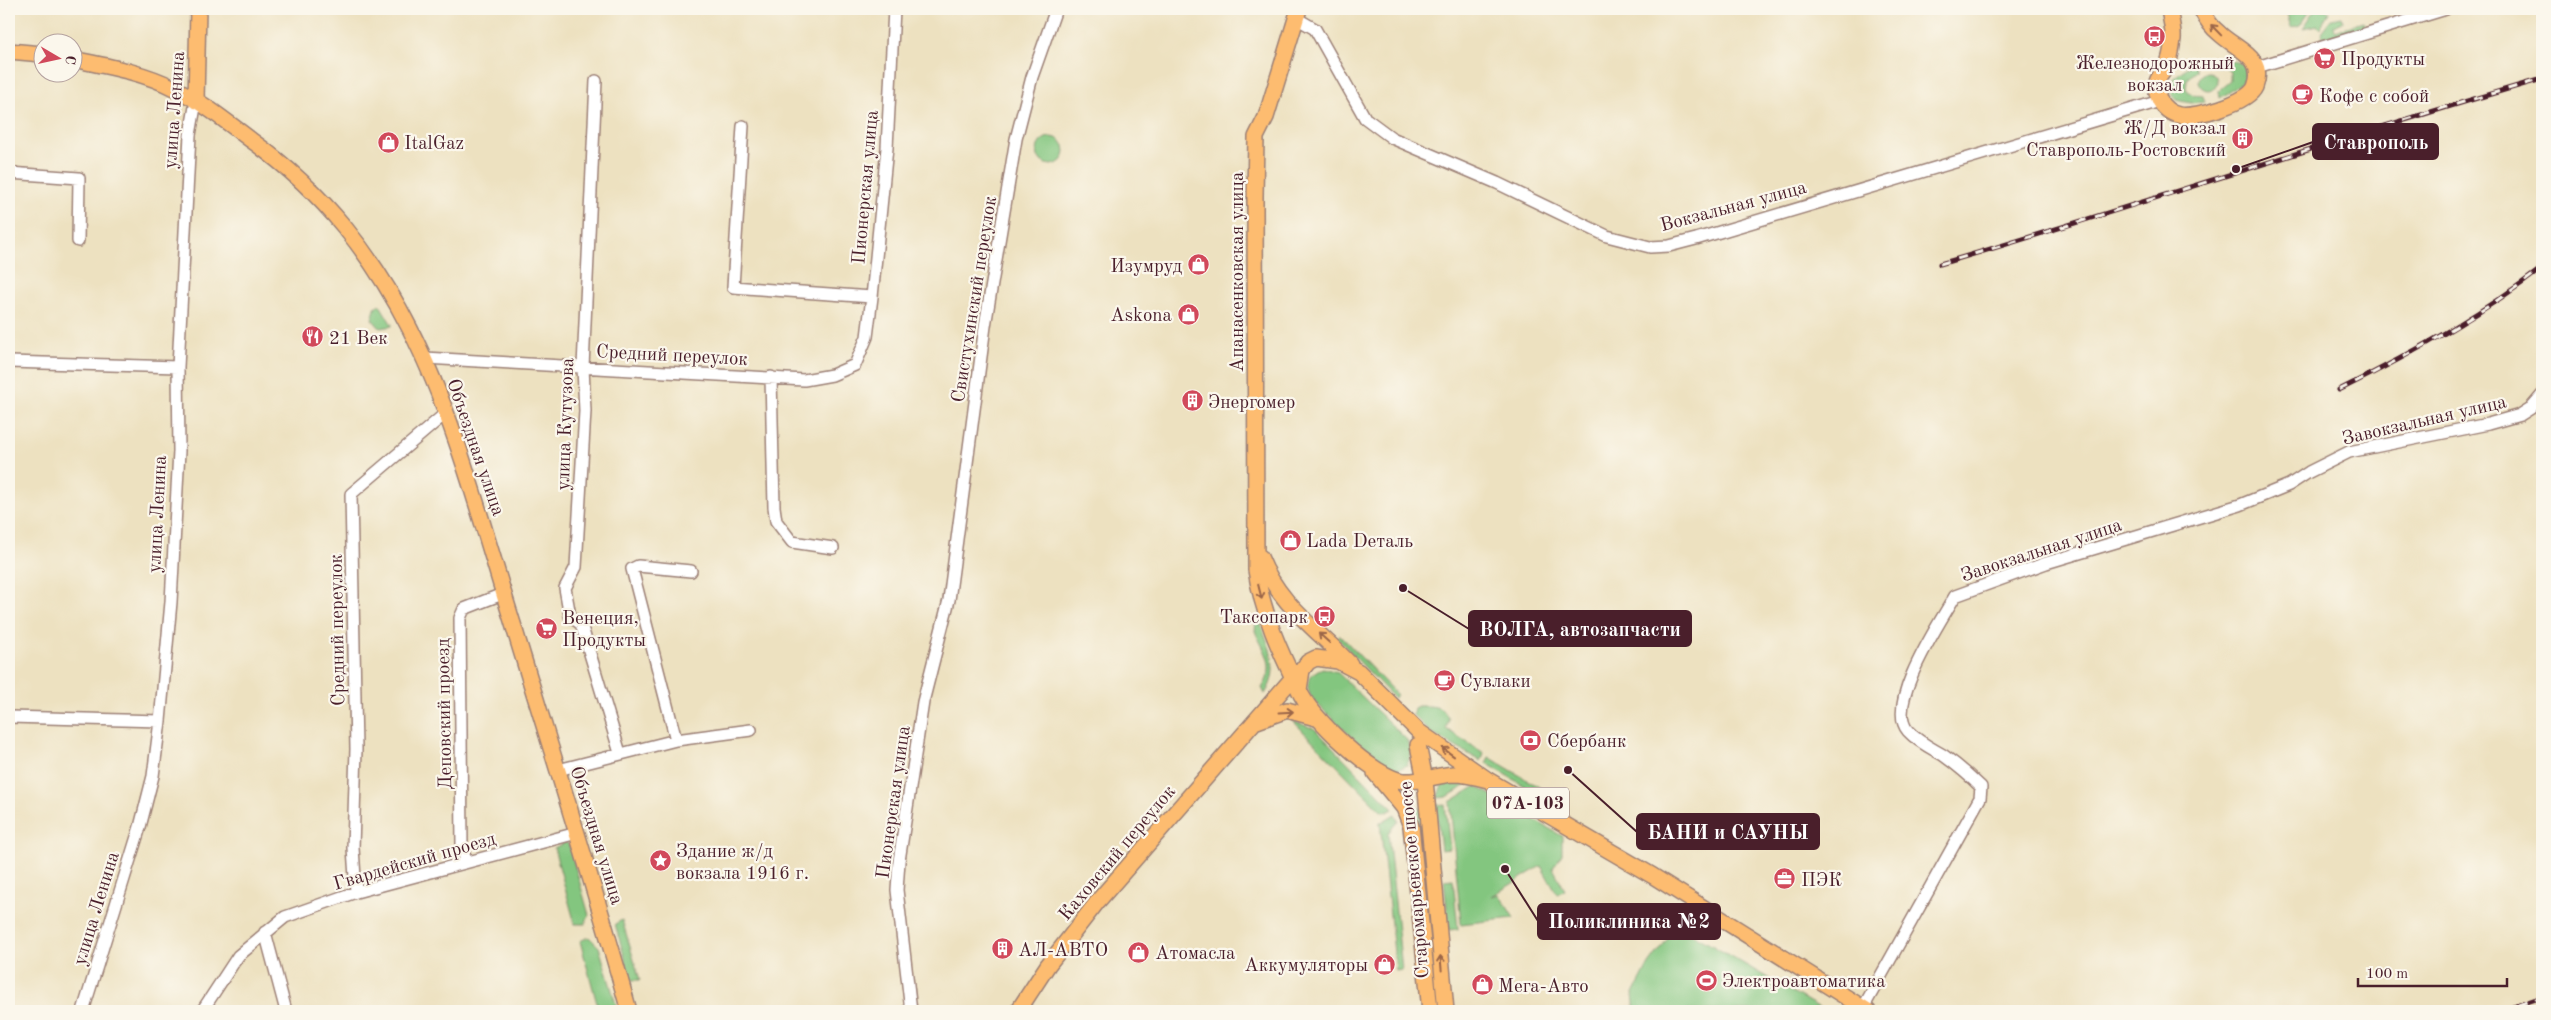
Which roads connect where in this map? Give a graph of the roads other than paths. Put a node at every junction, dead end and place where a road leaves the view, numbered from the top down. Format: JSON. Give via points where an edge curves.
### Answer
{"nodes":[{"id":1,"x":198,"y":9,"type":"edge"},
{"id":2,"x":894,"y":9,"type":"edge"},
{"id":3,"x":1056,"y":9,"type":"edge"},
{"id":4,"x":2169,"y":9,"type":"edge"},
{"id":5,"x":2201,"y":9,"type":"edge"},
{"id":6,"x":2446,"y":9,"type":"edge"},
{"id":7,"x":1298,"y":13,"type":"edge"},
{"id":8,"x":9,"y":51,"type":"edge"},
{"id":9,"x":32,"y":53,"type":"edge"},
{"id":10,"x":82,"y":61,"type":"edge"},
{"id":11,"x":2257,"y":67,"type":"junction"},
{"id":12,"x":596,"y":81,"type":"dead end"},
{"id":13,"x":196,"y":101,"type":"junction"},
{"id":14,"x":2160,"y":101,"type":"junction"},
{"id":15,"x":743,"y":126,"type":"dead end"},
{"id":16,"x":9,"y":173,"type":"edge"},
{"id":17,"x":78,"y":241,"type":"dead end"},
{"id":18,"x":872,"y":297,"type":"junction"},
{"id":19,"x":425,"y":358,"type":"junction"},
{"id":20,"x":9,"y":362,"type":"edge"},
{"id":21,"x":178,"y":366,"type":"junction"},
{"id":22,"x":583,"y":366,"type":"junction"},
{"id":23,"x":855,"y":366,"type":"joint"},
{"id":24,"x":771,"y":376,"type":"junction"},
{"id":25,"x":2542,"y":395,"type":"edge"},
{"id":26,"x":446,"y":413,"type":"junction"},
{"id":27,"x":1257,"y":544,"type":"junction"},
{"id":28,"x":833,"y":548,"type":"dead end"},
{"id":29,"x":691,"y":571,"type":"dead end"},
{"id":30,"x":504,"y":593,"type":"junction"},
{"id":31,"x":949,"y":600,"type":"joint"},
{"id":32,"x":1278,"y":647,"type":"junction"},
{"id":33,"x":1358,"y":672,"type":"junction"},
{"id":34,"x":1296,"y":684,"type":"junction"},
{"id":35,"x":1270,"y":702,"type":"junction"},
{"id":36,"x":1399,"y":712,"type":"junction"},
{"id":37,"x":9,"y":717,"type":"edge"},
{"id":38,"x":1321,"y":720,"type":"junction"},
{"id":39,"x":160,"y":721,"type":"junction"},
{"id":40,"x":1252,"y":724,"type":"junction"},
{"id":41,"x":751,"y":730,"type":"dead end"},
{"id":42,"x":676,"y":740,"type":"junction"},
{"id":43,"x":1418,"y":745,"type":"junction"},
{"id":44,"x":620,"y":753,"type":"junction"},
{"id":45,"x":1366,"y":763,"type":"junction"},
{"id":46,"x":558,"y":770,"type":"junction"},
{"id":47,"x":1453,"y":774,"type":"junction"},
{"id":48,"x":1387,"y":776,"type":"junction"},
{"id":49,"x":1425,"y":780,"type":"junction"},
{"id":50,"x":1488,"y":780,"type":"junction"},
{"id":51,"x":1427,"y":803,"type":"junction"},
{"id":52,"x":577,"y":833,"type":"junction"},
{"id":53,"x":466,"y":862,"type":"junction"},
{"id":54,"x":356,"y":892,"type":"junction"},
{"id":55,"x":266,"y":932,"type":"junction"},
{"id":56,"x":1865,"y":1010,"type":"edge"},
{"id":57,"x":83,"y":1011,"type":"edge"},
{"id":58,"x":202,"y":1011,"type":"edge"},
{"id":59,"x":286,"y":1011,"type":"edge"},
{"id":60,"x":629,"y":1011,"type":"edge"},
{"id":61,"x":911,"y":1011,"type":"edge"},
{"id":62,"x":1018,"y":1011,"type":"edge"},
{"id":63,"x":1430,"y":1011,"type":"edge"},
{"id":64,"x":1446,"y":1011,"type":"edge"}],
"edges":[{"from":1,"to":13,"type":"main road","name":"улица Ленина"},
{"from":2,"to":18,"type":"street","name":"Пионерская улица","via":[[887,148]]},
{"from":3,"to":31,"type":"street","name":"Свистухинский переулок","via":[[1032,77],[1016,139],[985,326]]},
{"from":4,"to":14,"type":"main road","via":[[2173,37],[2167,65],[2160,72],[2158,81]]},
{"from":11,"to":5,"type":"main road","one_way":true,"via":[[2245,51],[2218,33]]},
{"from":6,"to":11,"type":"street"},
{"from":7,"to":14,"type":"street","name":"Вокзальная улица","via":[[1315,29],[1365,118],[1392,138],[1497,183],[1607,236],[1650,247],[1696,240]]},
{"from":7,"to":27,"type":"main road","name":"Апанасенковская улица","via":[[1266,117],[1256,137]]},
{"from":8,"to":9,"type":"main road"},
{"from":10,"to":13,"type":"main road","name":"Объездная улица","via":[[146,77]]},
{"from":11,"to":14,"type":"main road","via":[[2255,87],[2242,101],[2181,115],[2171,112]]},
{"from":12,"to":22,"type":"street","name":"улица Кутузова"},
{"from":13,"to":19,"type":"main road","name":"Объездная улица","via":[[278,159],[334,214],[373,263]]},
{"from":13,"to":21,"type":"street","name":"улица Ленина","via":[[190,135]]},
{"from":15,"to":18,"type":"street","via":[[733,287]]},
{"from":16,"to":17,"type":"street","via":[[79,178]]},
{"from":18,"to":23,"type":"street","name":"Пионерская улица","via":[[867,337]]},
{"from":19,"to":22,"type":"street","name":"Средний переулок"},
{"from":19,"to":26,"type":"main road","name":"Объездная улица"},
{"from":20,"to":21,"type":"street"},
{"from":21,"to":39,"type":"street","name":"улица Ленина","via":[[179,451],[171,602]]},
{"from":22,"to":24,"type":"street","name":"Средний переулок"},
{"from":22,"to":44,"type":"street","name":"улица Кутузова","via":[[586,411],[576,566],[565,588],[570,616],[581,624]]},
{"from":23,"to":24,"type":"street","name":"Средний переулок","via":[[832,375],[804,380]]},
{"from":24,"to":28,"type":"street","via":[[776,521],[792,542]]},
{"from":25,"to":56,"type":"street","name":"Завокзальная улица","via":[[2532,408],[2520,415],[2349,452],[2289,485],[2240,505],[2046,564],[1955,596],[1917,664],[1902,701],[1902,716],[1907,730],[1981,787],[1980,798]]},
{"from":26,"to":30,"type":"main road","name":"Объездная улица"},
{"from":26,"to":54,"type":"street","name":"Средний переулок","via":[[350,494]]},
{"from":27,"to":32,"type":"main road","one_way":true,"via":[[1258,586]]},
{"from":33,"to":27,"type":"main road","one_way":true,"via":[[1281,597],[1266,575]]},
{"from":29,"to":42,"type":"street","via":[[638,566],[632,569]]},
{"from":30,"to":46,"type":"main road","name":"Объездная улица"},
{"from":30,"to":53,"type":"street","name":"Деповский проезд","via":[[464,608],[460,618],[462,846]]},
{"from":31,"to":61,"type":"street","name":"Пионерская улица","via":[[923,702],[899,862],[897,890]]},
{"from":32,"to":34,"type":"main road"},
{"from":32,"to":35,"type":"main road","via":[[1280,670]]},
{"from":33,"to":34,"type":"main road","name":"Каховский переулок","via":[[1326,658],[1308,662]]},
{"from":33,"to":36,"type":"main road"},
{"from":34,"to":35,"type":"main road","name":"Каховский переулок"},
{"from":34,"to":38,"type":"main road","via":[[1310,711]]},
{"from":35,"to":40,"type":"main road","name":"Каховский переулок"},
{"from":36,"to":43,"type":"main road","name":"Старомарьевское шоссе","via":[[1415,733]]},
{"from":50,"to":36,"type":"main road","one_way":true,"via":[[1418,731]]},
{"from":37,"to":39,"type":"street"},
{"from":40,"to":38,"type":"main road","one_way":true,"via":[[1287,710]]},
{"from":38,"to":45,"type":"main road"},
{"from":39,"to":57,"type":"street","name":"улица Ленина","via":[[153,776],[140,827]]},
{"from":40,"to":62,"type":"main road","name":"Каховский переулок","via":[[1098,901],[1048,965]]},
{"from":41,"to":42,"type":"street"},
{"from":42,"to":44,"type":"street"},
{"from":43,"to":48,"type":"main road","via":[[1418,756],[1410,769]]},
{"from":43,"to":49,"type":"main road","name":"Старомарьевское шоссе"},
{"from":44,"to":46,"type":"street"},
{"from":45,"to":48,"type":"main road"},
{"from":45,"to":63,"type":"main road","name":"Старомарьевское шоссе","via":[[1404,808],[1412,826]]},
{"from":46,"to":52,"type":"main road","name":"Объездная улица"},
{"from":47,"to":49,"type":"main road"},
{"from":47,"to":50,"type":"main road"},
{"from":47,"to":51,"type":"main road","via":[[1434,784]]},
{"from":48,"to":49,"type":"main road","via":[[1403,781]]},
{"from":49,"to":51,"type":"main road","name":"Старомарьевское шоссе"},
{"from":50,"to":56,"type":"main road","number":"07А-103","via":[[1653,876]]},
{"from":64,"to":51,"type":"main road","name":"Старомарьевское шоссе","one_way":true},
{"from":52,"to":53,"type":"street","name":"Гвардейский проезд"},
{"from":52,"to":60,"type":"main road","name":"Объездная улица"},
{"from":53,"to":54,"type":"street","name":"Гвардейский проезд"},
{"from":54,"to":55,"type":"street","name":"Гвардейский проезд","via":[[285,917]]},
{"from":55,"to":58,"type":"street","name":"Гвардейский проезд","via":[[238,956]]},
{"from":55,"to":59,"type":"street"}]}
